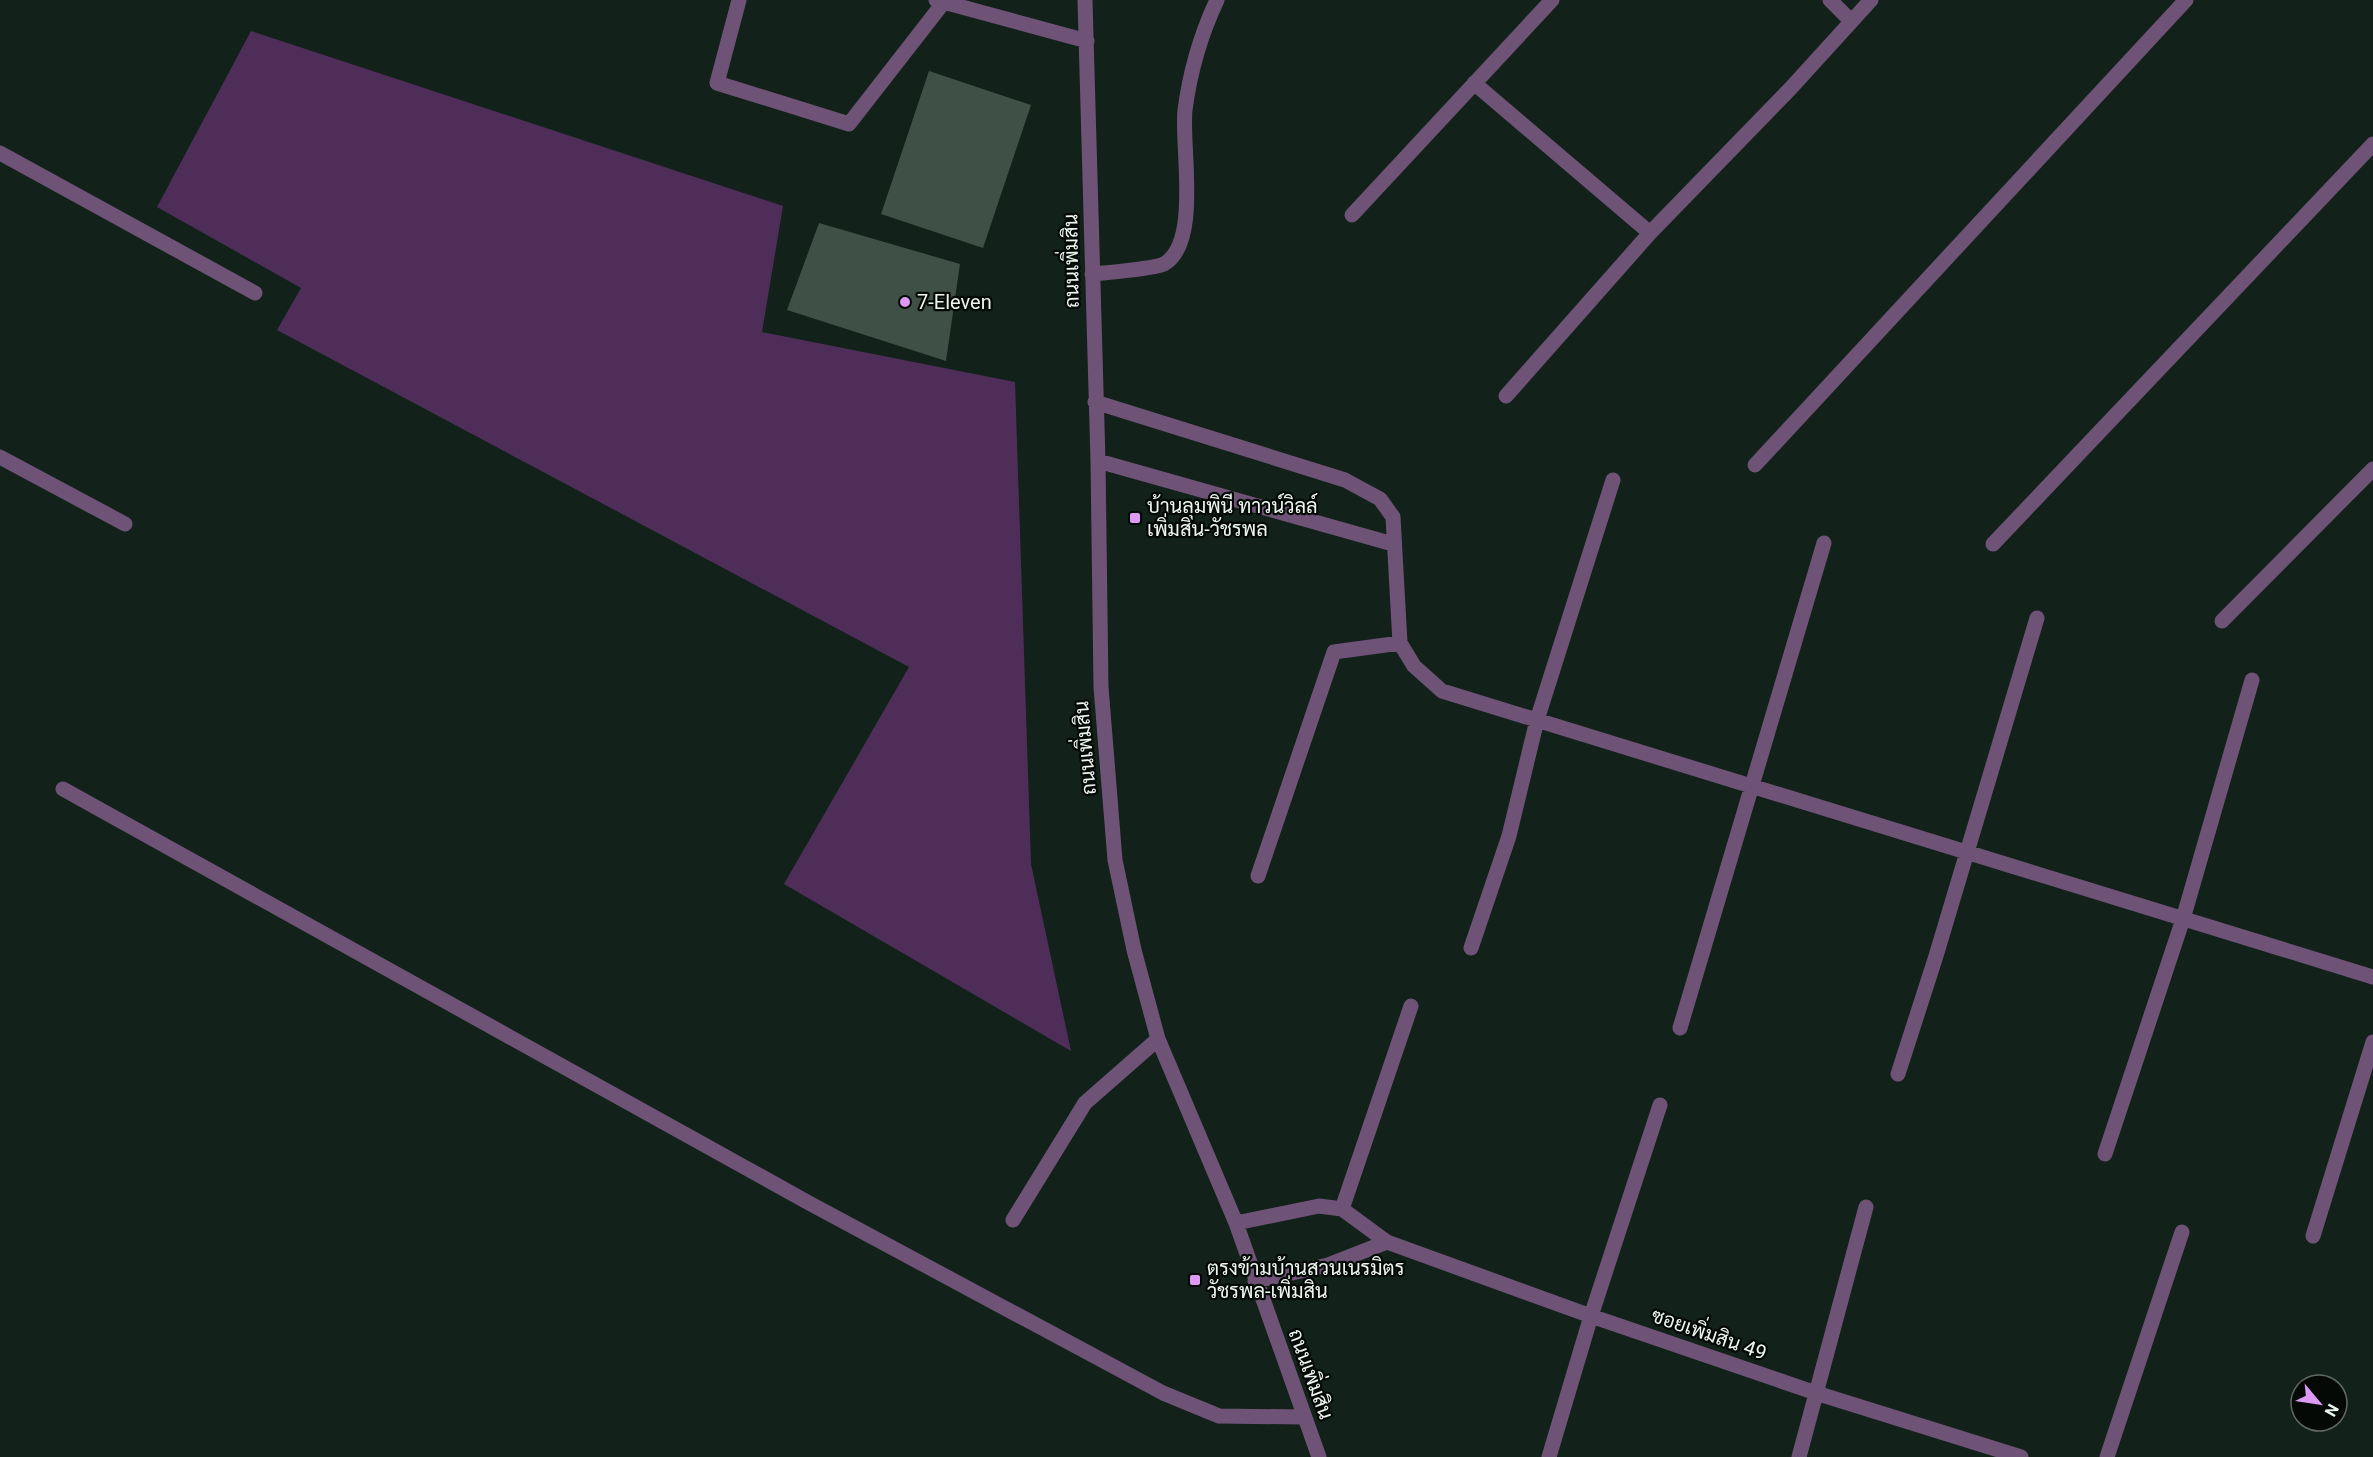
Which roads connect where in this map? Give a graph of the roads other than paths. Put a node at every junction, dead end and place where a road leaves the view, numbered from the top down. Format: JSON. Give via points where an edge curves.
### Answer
{"nodes":[{"id":1,"x":739,"y":0,"type":"edge"},
{"id":2,"x":1085,"y":0,"type":"edge"},
{"id":3,"x":1217,"y":0,"type":"edge"},
{"id":4,"x":1552,"y":0,"type":"edge"},
{"id":5,"x":1830,"y":0,"type":"edge"},
{"id":6,"x":1871,"y":0,"type":"edge"},
{"id":7,"x":2186,"y":0,"type":"edge"},
{"id":8,"x":940,"y":1,"type":"edge"},
{"id":9,"x":1851,"y":21,"type":"junction"},
{"id":10,"x":1087,"y":41,"type":"junction"},
{"id":11,"x":1474,"y":83,"type":"junction"},
{"id":12,"x":2373,"y":144,"type":"edge"},
{"id":13,"x":0,"y":153,"type":"edge"},
{"id":14,"x":1352,"y":215,"type":"dead end"},
{"id":15,"x":1650,"y":233,"type":"junction"},
{"id":16,"x":1092,"y":274,"type":"junction"},
{"id":17,"x":255,"y":293,"type":"dead end"},
{"id":18,"x":1506,"y":396,"type":"dead end"},
{"id":19,"x":1095,"y":402,"type":"junction"},
{"id":20,"x":0,"y":457,"type":"edge"},
{"id":21,"x":1098,"y":460,"type":"junction"},
{"id":22,"x":1755,"y":465,"type":"dead end"},
{"id":23,"x":2373,"y":469,"type":"edge"},
{"id":24,"x":1613,"y":480,"type":"dead end"},
{"id":25,"x":125,"y":524,"type":"dead end"},
{"id":26,"x":1824,"y":543,"type":"dead end"},
{"id":27,"x":1393,"y":544,"type":"junction"},
{"id":28,"x":1993,"y":544,"type":"dead end"},
{"id":29,"x":2037,"y":618,"type":"dead end"},
{"id":30,"x":2222,"y":621,"type":"dead end"},
{"id":31,"x":1400,"y":643,"type":"junction"},
{"id":32,"x":2252,"y":680,"type":"dead end"},
{"id":33,"x":1537,"y":720,"type":"junction"},
{"id":34,"x":1752,"y":786,"type":"junction"},
{"id":35,"x":63,"y":789,"type":"dead end"},
{"id":36,"x":1967,"y":852,"type":"junction"},
{"id":37,"x":1258,"y":876,"type":"dead end"},
{"id":38,"x":2183,"y":919,"type":"junction"},
{"id":39,"x":1471,"y":948,"type":"dead end"},
{"id":40,"x":2373,"y":977,"type":"edge"},
{"id":41,"x":1411,"y":1006,"type":"dead end"},
{"id":42,"x":1680,"y":1028,"type":"dead end"},
{"id":43,"x":1158,"y":1039,"type":"junction"},
{"id":44,"x":2373,"y":1042,"type":"edge"},
{"id":45,"x":1898,"y":1074,"type":"dead end"},
{"id":46,"x":1660,"y":1105,"type":"dead end"},
{"id":47,"x":2105,"y":1154,"type":"dead end"},
{"id":48,"x":1866,"y":1207,"type":"dead end"},
{"id":49,"x":1342,"y":1209,"type":"junction"},
{"id":50,"x":1013,"y":1220,"type":"dead end"},
{"id":51,"x":1236,"y":1223,"type":"junction"},
{"id":52,"x":2182,"y":1232,"type":"dead end"},
{"id":53,"x":2313,"y":1236,"type":"dead end"},
{"id":54,"x":1387,"y":1242,"type":"junction"},
{"id":55,"x":1255,"y":1281,"type":"junction"},
{"id":56,"x":1591,"y":1316,"type":"junction"},
{"id":57,"x":1816,"y":1393,"type":"junction"},
{"id":58,"x":1303,"y":1417,"type":"junction"},
{"id":59,"x":1319,"y":1457,"type":"edge"},
{"id":60,"x":1549,"y":1457,"type":"edge"},
{"id":61,"x":1799,"y":1457,"type":"edge"},
{"id":62,"x":2021,"y":1457,"type":"edge"},
{"id":63,"x":2107,"y":1457,"type":"edge"}],
"edges":[{"from":1,"to":8,"type":"street","via":[[717,82],[849,124]]},
{"from":2,"to":10,"type":"street","name":"ถนนเพิ่มสิน"},
{"from":3,"to":16,"type":"street","via":[[1202,33],[1185,111],[1186,214],[1181,246],[1164,264]]},
{"from":4,"to":11,"type":"street"},
{"from":5,"to":9,"type":"street"},
{"from":6,"to":9,"type":"street"},
{"from":7,"to":22,"type":"street"},
{"from":8,"to":10,"type":"street"},
{"from":9,"to":15,"type":"street"},
{"from":10,"to":16,"type":"street","name":"ถนนเพิ่มสิน"},
{"from":11,"to":14,"type":"street"},
{"from":11,"to":15,"type":"street"},
{"from":12,"to":28,"type":"street"},
{"from":13,"to":17,"type":"street"},
{"from":15,"to":18,"type":"street"},
{"from":16,"to":19,"type":"street","name":"ถนนเพิ่มสิน"},
{"from":19,"to":21,"type":"street","name":"ถนนเพิ่มสิน"},
{"from":19,"to":27,"type":"street","via":[[1345,480],[1380,499],[1393,517]]},
{"from":20,"to":25,"type":"street"},
{"from":21,"to":27,"type":"street"},
{"from":21,"to":43,"type":"street","name":"ถนนเพิ่มสิน","via":[[1101,687],[1115,860]]},
{"from":23,"to":30,"type":"street"},
{"from":24,"to":33,"type":"street"},
{"from":26,"to":34,"type":"street"},
{"from":27,"to":31,"type":"street"},
{"from":29,"to":36,"type":"street"},
{"from":31,"to":33,"type":"street","via":[[1414,666],[1442,691]]},
{"from":31,"to":37,"type":"street","via":[[1334,652]]},
{"from":32,"to":38,"type":"street"},
{"from":33,"to":34,"type":"street"},
{"from":33,"to":39,"type":"street","via":[[1509,836]]},
{"from":34,"to":36,"type":"street"},
{"from":34,"to":42,"type":"street"},
{"from":35,"to":58,"type":"street","via":[[809,1203],[1139,1381],[1219,1416]]},
{"from":36,"to":38,"type":"street"},
{"from":36,"to":45,"type":"street"},
{"from":38,"to":40,"type":"street"},
{"from":38,"to":47,"type":"street"},
{"from":41,"to":49,"type":"street"},
{"from":43,"to":50,"type":"street","via":[[1085,1103]]},
{"from":43,"to":51,"type":"street","name":"ถนนเพิ่มสิน"},
{"from":44,"to":53,"type":"street"},
{"from":46,"to":56,"type":"street"},
{"from":48,"to":57,"type":"street"},
{"from":49,"to":51,"type":"street","via":[[1319,1206]]},
{"from":49,"to":54,"type":"street","name":"ซอยเพิ่มสิน 49"},
{"from":51,"to":55,"type":"street","name":"ถนนเพิ่มสิน"},
{"from":52,"to":63,"type":"street"},
{"from":54,"to":55,"type":"street","via":[[1328,1265]]},
{"from":54,"to":56,"type":"street","name":"ซอยเพิ่มสิน 49"},
{"from":55,"to":58,"type":"street","name":"ถนนเพิ่มสิน"},
{"from":56,"to":57,"type":"street","name":"ซอยเพิ่มสิน 49"},
{"from":56,"to":60,"type":"street"},
{"from":57,"to":61,"type":"street"},
{"from":57,"to":62,"type":"street","name":"ซอยเพิ่มสิน 49"},
{"from":58,"to":59,"type":"street","name":"ถนนเพิ่มสิน"}]}
